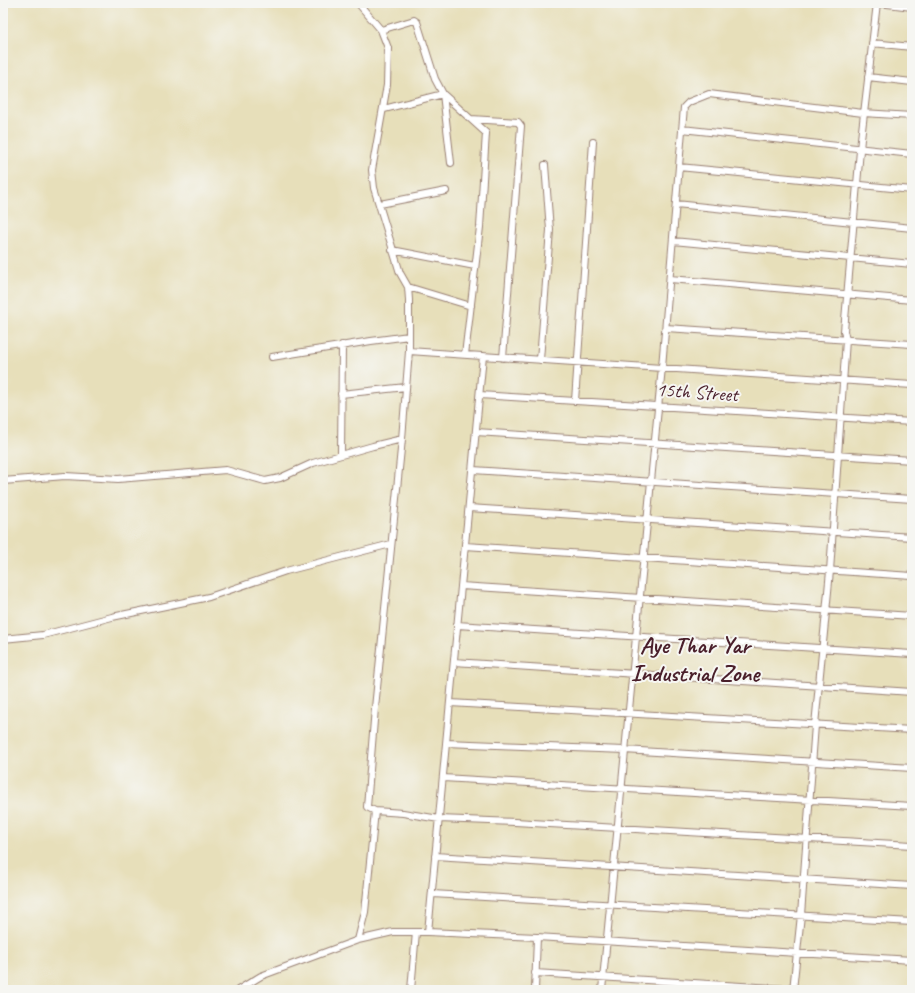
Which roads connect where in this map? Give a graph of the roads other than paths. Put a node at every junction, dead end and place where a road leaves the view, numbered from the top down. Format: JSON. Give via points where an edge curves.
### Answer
{"nodes":[{"id":1,"x":358,"y":3,"type":"edge"},
{"id":2,"x":878,"y":3,"type":"edge"},
{"id":3,"x":912,"y":7,"type":"edge"},
{"id":4,"x":381,"y":30,"type":"junction"},
{"id":5,"x":872,"y":43,"type":"junction"},
{"id":6,"x":912,"y":47,"type":"edge"},
{"id":7,"x":868,"y":77,"type":"junction"},
{"id":8,"x":912,"y":82,"type":"edge"},
{"id":9,"x":444,"y":94,"type":"junction"},
{"id":10,"x":384,"y":109,"type":"junction"},
{"id":11,"x":864,"y":114,"type":"junction"},
{"id":12,"x":912,"y":116,"type":"edge"},
{"id":13,"x":471,"y":119,"type":"junction"},
{"id":14,"x":682,"y":130,"type":"junction"},
{"id":15,"x":593,"y":142,"type":"dead end"},
{"id":16,"x":860,"y":148,"type":"junction"},
{"id":17,"x":912,"y":154,"type":"edge"},
{"id":18,"x":451,"y":163,"type":"dead end"},
{"id":19,"x":545,"y":165,"type":"dead end"},
{"id":20,"x":679,"y":167,"type":"junction"},
{"id":21,"x":857,"y":185,"type":"junction"},
{"id":22,"x":912,"y":190,"type":"edge"},
{"id":23,"x":446,"y":191,"type":"dead end"},
{"id":24,"x":380,"y":204,"type":"junction"},
{"id":25,"x":676,"y":204,"type":"junction"},
{"id":26,"x":854,"y":221,"type":"junction"},
{"id":27,"x":912,"y":228,"type":"edge"},
{"id":28,"x":673,"y":241,"type":"junction"},
{"id":29,"x":392,"y":250,"type":"junction"},
{"id":30,"x":850,"y":258,"type":"junction"},
{"id":31,"x":912,"y":264,"type":"edge"},
{"id":32,"x":475,"y":266,"type":"junction"},
{"id":33,"x":670,"y":279,"type":"junction"},
{"id":34,"x":408,"y":287,"type":"junction"},
{"id":35,"x":847,"y":294,"type":"junction"},
{"id":36,"x":912,"y":300,"type":"edge"},
{"id":37,"x":471,"y":306,"type":"junction"},
{"id":38,"x":666,"y":328,"type":"junction"},
{"id":39,"x":409,"y":336,"type":"junction"},
{"id":40,"x":846,"y":340,"type":"junction"},
{"id":41,"x":912,"y":344,"type":"edge"},
{"id":42,"x":342,"y":345,"type":"junction"},
{"id":43,"x":409,"y":351,"type":"junction"},
{"id":44,"x":465,"y":355,"type":"junction"},
{"id":45,"x":483,"y":356,"type":"junction"},
{"id":46,"x":272,"y":357,"type":"dead end"},
{"id":47,"x":503,"y":358,"type":"junction"},
{"id":48,"x":540,"y":360,"type":"junction"},
{"id":49,"x":578,"y":362,"type":"junction"},
{"id":50,"x":662,"y":367,"type":"junction"},
{"id":51,"x":844,"y":380,"type":"junction"},
{"id":52,"x":912,"y":385,"type":"edge"},
{"id":53,"x":406,"y":387,"type":"junction"},
{"id":54,"x":341,"y":394,"type":"junction"},
{"id":55,"x":480,"y":395,"type":"junction"},
{"id":56,"x":575,"y":401,"type":"junction"},
{"id":57,"x":659,"y":406,"type":"junction"},
{"id":58,"x":841,"y":418,"type":"junction"},
{"id":59,"x":912,"y":422,"type":"edge"},
{"id":60,"x":476,"y":432,"type":"junction"},
{"id":61,"x":402,"y":439,"type":"junction"},
{"id":62,"x":655,"y":443,"type":"junction"},
{"id":63,"x":341,"y":455,"type":"junction"},
{"id":64,"x":838,"y":455,"type":"junction"},
{"id":65,"x":912,"y":460,"type":"edge"},
{"id":66,"x":473,"y":470,"type":"junction"},
{"id":67,"x":3,"y":481,"type":"edge"},
{"id":68,"x":651,"y":482,"type":"junction"},
{"id":69,"x":834,"y":495,"type":"junction"},
{"id":70,"x":912,"y":499,"type":"edge"},
{"id":71,"x":469,"y":508,"type":"junction"},
{"id":72,"x":648,"y":520,"type":"junction"},
{"id":73,"x":833,"y":531,"type":"junction"},
{"id":74,"x":912,"y":536,"type":"edge"},
{"id":75,"x":391,"y":544,"type":"junction"},
{"id":76,"x":465,"y":546,"type":"junction"},
{"id":77,"x":644,"y":559,"type":"junction"},
{"id":78,"x":830,"y":571,"type":"junction"},
{"id":79,"x":912,"y":576,"type":"edge"},
{"id":80,"x":461,"y":586,"type":"junction"},
{"id":81,"x":639,"y":599,"type":"junction"},
{"id":82,"x":826,"y":611,"type":"junction"},
{"id":83,"x":912,"y":616,"type":"edge"},
{"id":84,"x":458,"y":625,"type":"junction"},
{"id":85,"x":636,"y":636,"type":"junction"},
{"id":86,"x":3,"y":639,"type":"edge"},
{"id":87,"x":823,"y":649,"type":"junction"},
{"id":88,"x":912,"y":654,"type":"edge"},
{"id":89,"x":454,"y":662,"type":"junction"},
{"id":90,"x":632,"y":675,"type":"junction"},
{"id":91,"x":819,"y":687,"type":"junction"},
{"id":92,"x":912,"y":692,"type":"edge"},
{"id":93,"x":450,"y":703,"type":"junction"},
{"id":94,"x":628,"y":712,"type":"junction"},
{"id":95,"x":815,"y":725,"type":"junction"},
{"id":96,"x":912,"y":730,"type":"edge"},
{"id":97,"x":446,"y":743,"type":"junction"},
{"id":98,"x":624,"y":750,"type":"junction"},
{"id":99,"x":813,"y":762,"type":"junction"},
{"id":100,"x":912,"y":768,"type":"edge"},
{"id":101,"x":443,"y":778,"type":"junction"},
{"id":102,"x":621,"y":789,"type":"junction"},
{"id":103,"x":810,"y":800,"type":"junction"},
{"id":104,"x":912,"y":806,"type":"edge"},
{"id":105,"x":375,"y":811,"type":"junction"},
{"id":106,"x":439,"y":819,"type":"junction"},
{"id":107,"x":618,"y":828,"type":"junction"},
{"id":108,"x":806,"y":838,"type":"junction"},
{"id":109,"x":912,"y":845,"type":"edge"},
{"id":110,"x":435,"y":856,"type":"junction"},
{"id":111,"x":614,"y":868,"type":"junction"},
{"id":112,"x":803,"y":879,"type":"junction"},
{"id":113,"x":912,"y":886,"type":"edge"},
{"id":114,"x":432,"y":894,"type":"junction"},
{"id":115,"x":610,"y":905,"type":"junction"},
{"id":116,"x":801,"y":914,"type":"junction"},
{"id":117,"x":912,"y":922,"type":"edge"},
{"id":118,"x":416,"y":932,"type":"junction"},
{"id":119,"x":428,"y":932,"type":"junction"},
{"id":120,"x":537,"y":937,"type":"junction"},
{"id":121,"x":358,"y":940,"type":"junction"},
{"id":122,"x":606,"y":941,"type":"junction"},
{"id":123,"x":796,"y":952,"type":"junction"},
{"id":124,"x":912,"y":960,"type":"edge"},
{"id":125,"x":535,"y":973,"type":"junction"},
{"id":126,"x":604,"y":978,"type":"junction"},
{"id":127,"x":238,"y":990,"type":"edge"},
{"id":128,"x":411,"y":990,"type":"edge"},
{"id":129,"x":535,"y":990,"type":"edge"},
{"id":130,"x":602,"y":990,"type":"edge"},
{"id":131,"x":793,"y":990,"type":"edge"},
{"id":132,"x":803,"y":990,"type":"edge"}],
"edges":[{"from":1,"to":4,"type":"street"},
{"from":2,"to":3,"type":"street"},
{"from":2,"to":5,"type":"street"},
{"from":4,"to":9,"type":"street","via":[[414,20],[417,22],[435,79]]},
{"from":4,"to":10,"type":"street","via":[[388,48]]},
{"from":5,"to":6,"type":"street"},
{"from":5,"to":7,"type":"street"},
{"from":7,"to":8,"type":"street"},
{"from":7,"to":11,"type":"street"},
{"from":9,"to":10,"type":"street"},
{"from":9,"to":13,"type":"street"},
{"from":9,"to":18,"type":"street"},
{"from":10,"to":24,"type":"street","via":[[372,170],[374,188]]},
{"from":11,"to":12,"type":"street"},
{"from":11,"to":14,"type":"street","via":[[708,94],[689,102],[684,107]]},
{"from":11,"to":16,"type":"street"},
{"from":13,"to":32,"type":"street","via":[[486,133]]},
{"from":13,"to":47,"type":"street","via":[[518,122],[522,126]]},
{"from":14,"to":16,"type":"street"},
{"from":14,"to":20,"type":"street"},
{"from":15,"to":49,"type":"street"},
{"from":16,"to":17,"type":"street"},
{"from":16,"to":21,"type":"street"},
{"from":19,"to":48,"type":"street","via":[[550,230]]},
{"from":20,"to":21,"type":"street"},
{"from":20,"to":25,"type":"street"},
{"from":21,"to":22,"type":"street"},
{"from":21,"to":26,"type":"street"},
{"from":23,"to":24,"type":"street"},
{"from":24,"to":29,"type":"street"},
{"from":25,"to":26,"type":"street"},
{"from":25,"to":28,"type":"street"},
{"from":26,"to":27,"type":"street"},
{"from":26,"to":30,"type":"street"},
{"from":28,"to":30,"type":"street"},
{"from":28,"to":33,"type":"street"},
{"from":29,"to":32,"type":"street"},
{"from":29,"to":34,"type":"street"},
{"from":30,"to":31,"type":"street"},
{"from":30,"to":35,"type":"street"},
{"from":32,"to":37,"type":"street"},
{"from":33,"to":35,"type":"street"},
{"from":33,"to":38,"type":"street"},
{"from":34,"to":37,"type":"street"},
{"from":34,"to":39,"type":"street"},
{"from":35,"to":36,"type":"street"},
{"from":35,"to":40,"type":"street","via":[[844,331]]},
{"from":37,"to":44,"type":"street"},
{"from":38,"to":40,"type":"street"},
{"from":38,"to":50,"type":"street"},
{"from":39,"to":42,"type":"street"},
{"from":39,"to":43,"type":"street"},
{"from":40,"to":41,"type":"street"},
{"from":40,"to":51,"type":"street"},
{"from":42,"to":46,"type":"street"},
{"from":42,"to":54,"type":"street"},
{"from":43,"to":44,"type":"street"},
{"from":43,"to":53,"type":"street"},
{"from":44,"to":45,"type":"street"},
{"from":45,"to":47,"type":"street"},
{"from":45,"to":55,"type":"street"},
{"from":47,"to":48,"type":"street"},
{"from":48,"to":49,"type":"street"},
{"from":49,"to":50,"type":"street"},
{"from":49,"to":56,"type":"street"},
{"from":50,"to":51,"type":"street"},
{"from":50,"to":57,"type":"street"},
{"from":51,"to":52,"type":"street"},
{"from":51,"to":58,"type":"street"},
{"from":53,"to":54,"type":"street"},
{"from":53,"to":61,"type":"street"},
{"from":54,"to":63,"type":"street"},
{"from":55,"to":56,"type":"street","name":"15th Street"},
{"from":55,"to":60,"type":"street"},
{"from":56,"to":57,"type":"street","name":"15th Street"},
{"from":57,"to":58,"type":"street","name":"15th Street"},
{"from":57,"to":62,"type":"street"},
{"from":58,"to":59,"type":"street","name":"15th Street"},
{"from":58,"to":64,"type":"street"},
{"from":60,"to":62,"type":"street"},
{"from":60,"to":66,"type":"street"},
{"from":61,"to":63,"type":"street"},
{"from":61,"to":75,"type":"street"},
{"from":62,"to":64,"type":"street"},
{"from":62,"to":68,"type":"street"},
{"from":63,"to":67,"type":"street","via":[[313,463],[280,478],[265,481],[226,470],[118,479],[65,476]]},
{"from":64,"to":65,"type":"street"},
{"from":64,"to":69,"type":"street"},
{"from":66,"to":68,"type":"street"},
{"from":66,"to":71,"type":"street"},
{"from":68,"to":69,"type":"street"},
{"from":68,"to":72,"type":"street"},
{"from":69,"to":70,"type":"street"},
{"from":69,"to":73,"type":"street"},
{"from":71,"to":72,"type":"street"},
{"from":71,"to":76,"type":"street"},
{"from":72,"to":73,"type":"street"},
{"from":72,"to":77,"type":"street"},
{"from":73,"to":74,"type":"street"},
{"from":73,"to":78,"type":"street"},
{"from":75,"to":86,"type":"street","via":[[286,571],[203,598],[43,635]]},
{"from":75,"to":105,"type":"street","via":[[367,807]]},
{"from":76,"to":77,"type":"street"},
{"from":76,"to":80,"type":"street"},
{"from":77,"to":78,"type":"street"},
{"from":77,"to":81,"type":"street"},
{"from":78,"to":79,"type":"street"},
{"from":78,"to":82,"type":"street"},
{"from":80,"to":81,"type":"street"},
{"from":80,"to":84,"type":"street"},
{"from":81,"to":82,"type":"street"},
{"from":81,"to":85,"type":"street"},
{"from":82,"to":83,"type":"street"},
{"from":82,"to":87,"type":"street"},
{"from":84,"to":85,"type":"street"},
{"from":84,"to":89,"type":"street"},
{"from":85,"to":87,"type":"street"},
{"from":85,"to":90,"type":"street"},
{"from":87,"to":88,"type":"street"},
{"from":87,"to":91,"type":"street"},
{"from":89,"to":90,"type":"street"},
{"from":89,"to":93,"type":"street"},
{"from":90,"to":91,"type":"street"},
{"from":90,"to":94,"type":"street"},
{"from":91,"to":92,"type":"street"},
{"from":91,"to":95,"type":"street"},
{"from":93,"to":94,"type":"street"},
{"from":93,"to":97,"type":"street"},
{"from":94,"to":95,"type":"street"},
{"from":94,"to":98,"type":"street"},
{"from":95,"to":96,"type":"street"},
{"from":95,"to":99,"type":"street"},
{"from":97,"to":98,"type":"street"},
{"from":97,"to":101,"type":"street"},
{"from":98,"to":99,"type":"street"},
{"from":98,"to":102,"type":"street"},
{"from":99,"to":100,"type":"street"},
{"from":99,"to":103,"type":"street"},
{"from":101,"to":102,"type":"street"},
{"from":101,"to":106,"type":"street"},
{"from":102,"to":103,"type":"street"},
{"from":102,"to":107,"type":"street"},
{"from":103,"to":104,"type":"street"},
{"from":103,"to":108,"type":"street"},
{"from":105,"to":106,"type":"street"},
{"from":105,"to":121,"type":"street","via":[[366,912]]},
{"from":106,"to":107,"type":"street"},
{"from":106,"to":110,"type":"street"},
{"from":107,"to":108,"type":"street"},
{"from":107,"to":111,"type":"street"},
{"from":108,"to":109,"type":"street"},
{"from":108,"to":112,"type":"street"},
{"from":110,"to":111,"type":"street"},
{"from":110,"to":114,"type":"street"},
{"from":111,"to":112,"type":"street"},
{"from":111,"to":115,"type":"street"},
{"from":112,"to":113,"type":"street"},
{"from":112,"to":116,"type":"street"},
{"from":114,"to":115,"type":"street"},
{"from":114,"to":119,"type":"street"},
{"from":115,"to":116,"type":"street"},
{"from":115,"to":122,"type":"street"},
{"from":116,"to":117,"type":"street"},
{"from":116,"to":123,"type":"street"},
{"from":118,"to":119,"type":"street"},
{"from":118,"to":121,"type":"street","via":[[393,932]]},
{"from":118,"to":128,"type":"street"},
{"from":119,"to":120,"type":"street"},
{"from":120,"to":122,"type":"street"},
{"from":120,"to":125,"type":"street"},
{"from":121,"to":127,"type":"street","via":[[261,976]]},
{"from":122,"to":123,"type":"street"},
{"from":122,"to":126,"type":"street"},
{"from":123,"to":124,"type":"street"},
{"from":123,"to":131,"type":"street"},
{"from":125,"to":126,"type":"street"},
{"from":125,"to":129,"type":"street"},
{"from":126,"to":130,"type":"street"},
{"from":126,"to":131,"type":"street"},
{"from":131,"to":132,"type":"street"}]}
